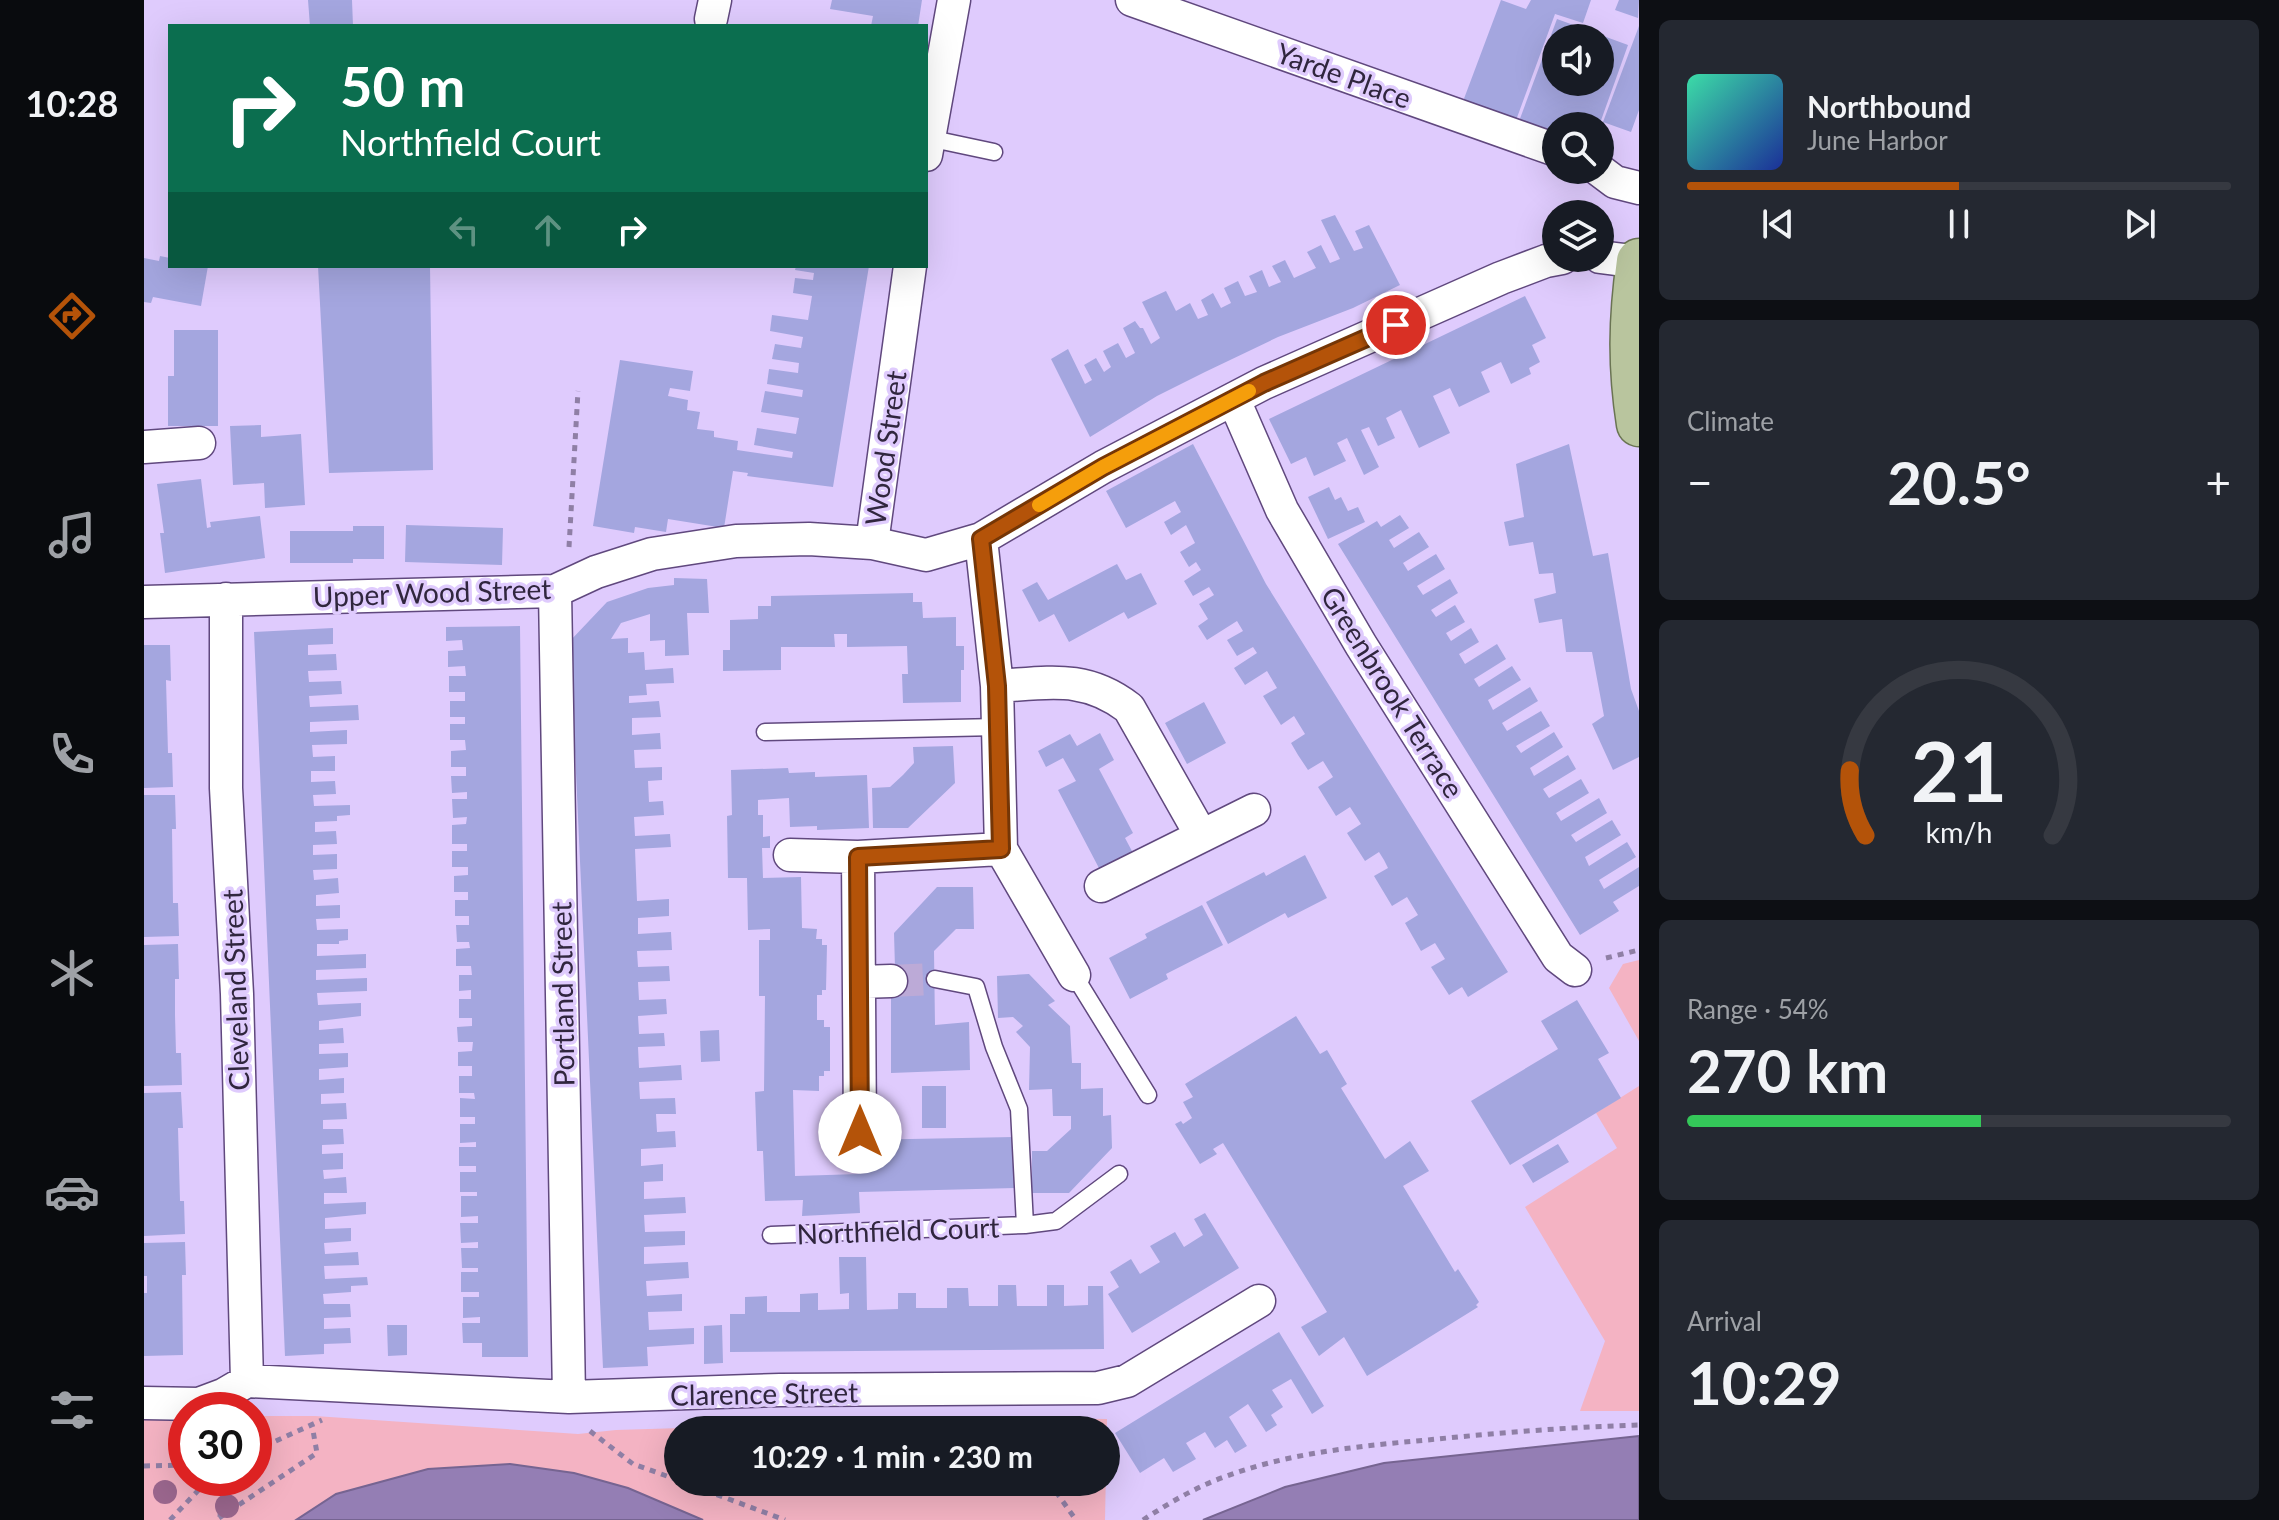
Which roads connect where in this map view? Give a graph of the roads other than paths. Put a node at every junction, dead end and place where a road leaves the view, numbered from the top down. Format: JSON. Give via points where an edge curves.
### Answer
{"nodes":[{"id":1,"x":954,"y":0,"type":"edge"},
{"id":2,"x":1132,"y":0,"type":"edge"},
{"id":3,"x":928,"y":141,"type":"edge"},
{"id":4,"x":1542,"y":145,"type":"edge"},
{"id":5,"x":928,"y":146,"type":"edge"},
{"id":6,"x":994,"y":152,"type":"dead end"},
{"id":7,"x":1614,"y":181,"type":"edge"},
{"id":8,"x":1639,"y":188,"type":"edge"},
{"id":9,"x":1614,"y":258,"type":"edge"},
{"id":10,"x":1639,"y":261,"type":"edge"},
{"id":11,"x":1542,"y":263,"type":"edge"},
{"id":12,"x":910,"y":268,"type":"edge"},
{"id":13,"x":1234,"y":400,"type":"junction"},
{"id":14,"x":1639,"y":424,"type":"edge"},
{"id":15,"x":199,"y":443,"type":"dead end"},
{"id":16,"x":144,"y":447,"type":"edge"},
{"id":17,"x":981,"y":539,"type":"junction"},
{"id":18,"x":872,"y":543,"type":"junction"},
{"id":19,"x":562,"y":588,"type":"junction"},
{"id":20,"x":226,"y":599,"type":"junction"},
{"id":21,"x":144,"y":602,"type":"edge"},
{"id":22,"x":997,"y":686,"type":"junction"},
{"id":23,"x":998,"y":727,"type":"junction"},
{"id":24,"x":765,"y":732,"type":"dead end"},
{"id":25,"x":1254,"y":810,"type":"dead end"},
{"id":26,"x":1201,"y":835,"type":"junction"},
{"id":27,"x":1001,"y":849,"type":"junction"},
{"id":28,"x":790,"y":855,"type":"dead end"},
{"id":29,"x":858,"y":857,"type":"junction"},
{"id":30,"x":1101,"y":886,"type":"dead end"},
{"id":31,"x":1575,"y":970,"type":"dead end"},
{"id":32,"x":1074,"y":975,"type":"joint"},
{"id":33,"x":935,"y":979,"type":"tunnel mouth"},
{"id":34,"x":1148,"y":1095,"type":"dead end"},
{"id":35,"x":860,"y":1132,"type":"dead end"},
{"id":36,"x":1119,"y":1174,"type":"dead end"},
{"id":37,"x":1025,"y":1225,"type":"junction"},
{"id":38,"x":771,"y":1235,"type":"dead end"},
{"id":39,"x":1259,"y":1301,"type":"dead end"},
{"id":40,"x":247,"y":1381,"type":"junction"},
{"id":41,"x":569,"y":1397,"type":"junction"},
{"id":42,"x":144,"y":1403,"type":"edge"}],
"edges":[{"from":1,"to":3,"type":"street"},
{"from":2,"to":4,"type":"street","name":"Yarde Place"},
{"from":5,"to":6,"type":"lane"},
{"from":7,"to":8,"type":"street"},
{"from":9,"to":10,"type":"street"},
{"from":10,"to":14,"type":"main road","via":[[1631,338]]},
{"from":11,"to":13,"type":"street","name":"Wood Street"},
{"from":12,"to":18,"type":"street","name":"Wood Street"},
{"from":13,"to":17,"type":"street","name":"Wood Street","via":[[1103,467]]},
{"from":13,"to":31,"type":"street","name":"Greenbrook Terrace","via":[[1282,510],[1361,645],[1558,957]]},
{"from":15,"to":16,"type":"street"},
{"from":17,"to":18,"type":"street","name":"Wood Street","via":[[926,555]]},
{"from":17,"to":22,"type":"street"},
{"from":18,"to":19,"type":"street","name":"Upper Wood Street","via":[[736,541],[652,554]]},
{"from":19,"to":20,"type":"street","name":"Upper Wood Street"},
{"from":19,"to":41,"type":"street","name":"Portland Street"},
{"from":20,"to":21,"type":"street","name":"Upper Wood Street"},
{"from":20,"to":40,"type":"street","name":"Cleveland Street","via":[[226,788]]},
{"from":22,"to":23,"type":"street"},
{"from":22,"to":26,"type":"street","via":[[1073,682],[1111,694],[1129,708]]},
{"from":23,"to":24,"type":"lane"},
{"from":23,"to":27,"type":"street"},
{"from":25,"to":26,"type":"street"},
{"from":26,"to":30,"type":"street"},
{"from":27,"to":29,"type":"street"},
{"from":27,"to":32,"type":"street"},
{"from":28,"to":29,"type":"street"},
{"from":29,"to":35,"type":"street","via":[[875,982]]},
{"from":32,"to":34,"type":"lane"},
{"from":33,"to":37,"type":"lane","name":"Northfield Court","via":[[976,987],[1019,1109]]},
{"from":36,"to":37,"type":"lane","name":"Northfield Court","via":[[1056,1221]]},
{"from":37,"to":38,"type":"lane","name":"Northfield Court"},
{"from":39,"to":41,"type":"street","name":"Clarence Street","via":[[1127,1381],[1098,1388]]},
{"from":40,"to":41,"type":"street","name":"Clarence Street"},
{"from":40,"to":42,"type":"street","via":[[199,1404]]}]}
